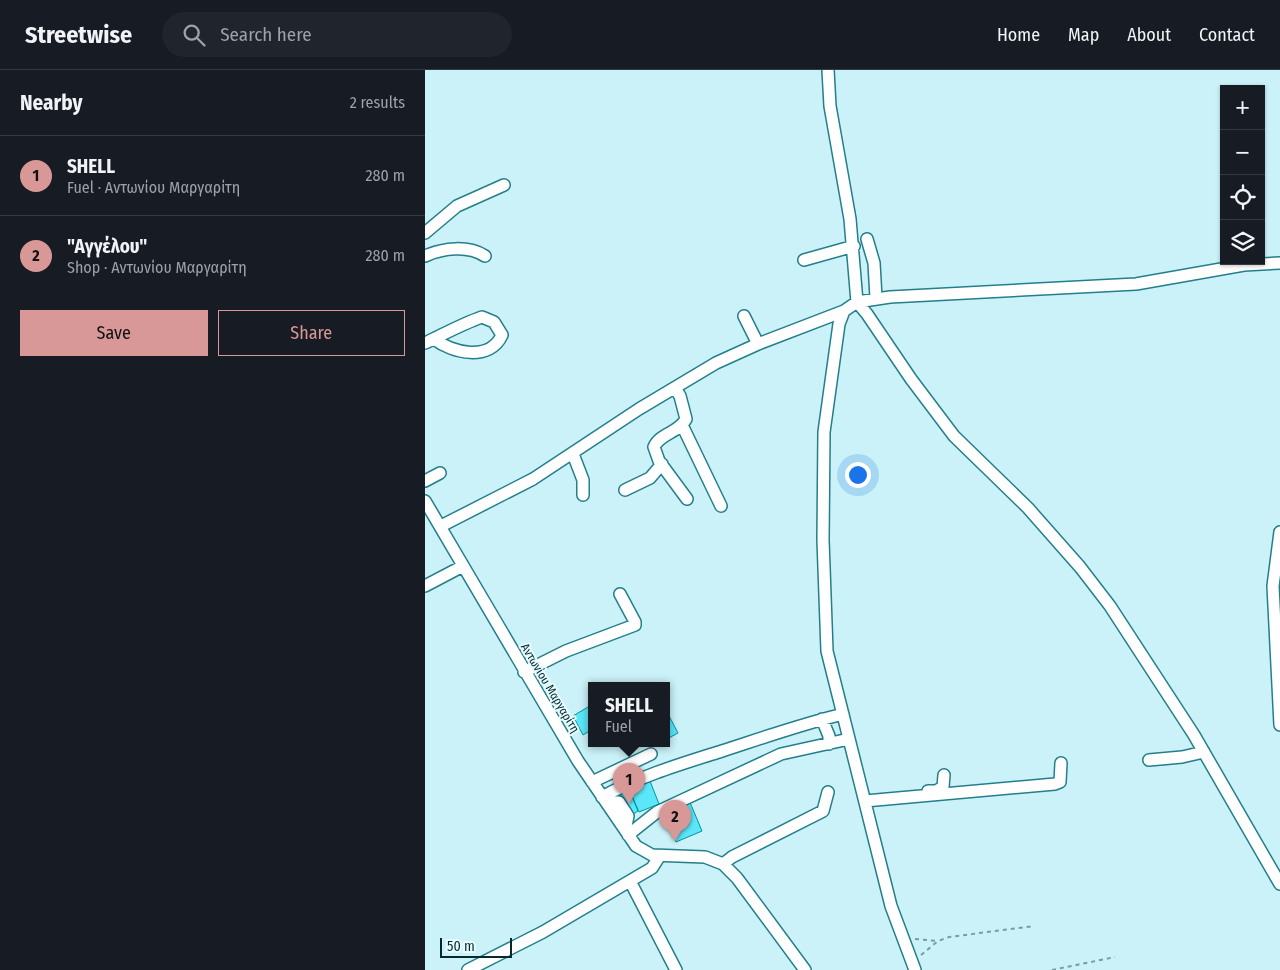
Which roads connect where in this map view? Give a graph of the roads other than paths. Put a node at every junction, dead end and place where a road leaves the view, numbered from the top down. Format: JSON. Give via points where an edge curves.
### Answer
{"nodes":[{"id":1,"x":828,"y":70,"type":"edge"},
{"id":2,"x":504,"y":185,"type":"dead end"},
{"id":3,"x":425,"y":233,"type":"edge"},
{"id":4,"x":867,"y":239,"type":"dead end"},
{"id":5,"x":854,"y":246,"type":"junction"},
{"id":6,"x":425,"y":256,"type":"edge"},
{"id":7,"x":485,"y":256,"type":"dead end"},
{"id":8,"x":804,"y":260,"type":"dead end"},
{"id":9,"x":1280,"y":263,"type":"edge"},
{"id":10,"x":876,"y":298,"type":"junction"},
{"id":11,"x":857,"y":302,"type":"junction"},
{"id":12,"x":844,"y":311,"type":"junction"},
{"id":13,"x":744,"y":316,"type":"dead end"},
{"id":14,"x":429,"y":341,"type":"edge"},
{"id":15,"x":758,"y":344,"type":"junction"},
{"id":16,"x":675,"y":388,"type":"junction"},
{"id":17,"x":681,"y":425,"type":"junction"},
{"id":18,"x":573,"y":454,"type":"junction"},
{"id":19,"x":662,"y":464,"type":"junction"},
{"id":20,"x":440,"y":473,"type":"dead end"},
{"id":21,"x":425,"y":481,"type":"edge"},
{"id":22,"x":625,"y":490,"type":"dead end"},
{"id":23,"x":583,"y":495,"type":"dead end"},
{"id":24,"x":687,"y":499,"type":"dead end"},
{"id":25,"x":425,"y":501,"type":"edge"},
{"id":26,"x":721,"y":506,"type":"dead end"},
{"id":27,"x":441,"y":526,"type":"junction"},
{"id":28,"x":1280,"y":532,"type":"edge"},
{"id":29,"x":463,"y":566,"type":"junction"},
{"id":30,"x":425,"y":586,"type":"edge"},
{"id":31,"x":620,"y":594,"type":"dead end"},
{"id":32,"x":524,"y":672,"type":"junction"},
{"id":33,"x":843,"y":714,"type":"junction"},
{"id":34,"x":822,"y":719,"type":"junction"},
{"id":35,"x":1280,"y":725,"type":"edge"},
{"id":36,"x":774,"y":734,"type":"junction"},
{"id":37,"x":849,"y":739,"type":"junction"},
{"id":38,"x":829,"y":744,"type":"junction"},
{"id":39,"x":1204,"y":752,"type":"junction"},
{"id":40,"x":651,"y":754,"type":"dead end"},
{"id":41,"x":781,"y":754,"type":"junction"},
{"id":42,"x":1149,"y":760,"type":"dead end"},
{"id":43,"x":1061,"y":763,"type":"dead end"},
{"id":44,"x":943,"y":775,"type":"dead end"},
{"id":45,"x":592,"y":782,"type":"junction"},
{"id":46,"x":828,"y":792,"type":"dead end"},
{"id":47,"x":865,"y":799,"type":"junction"},
{"id":48,"x":607,"y":800,"type":"junction"},
{"id":49,"x":627,"y":830,"type":"junction"},
{"id":50,"x":659,"y":857,"type":"junction"},
{"id":51,"x":723,"y":864,"type":"junction"},
{"id":52,"x":630,"y":881,"type":"junction"},
{"id":53,"x":1280,"y":884,"type":"edge"},
{"id":54,"x":483,"y":967,"type":"edge"},
{"id":55,"x":915,"y":968,"type":"edge"},
{"id":56,"x":468,"y":970,"type":"edge"},
{"id":57,"x":676,"y":970,"type":"edge"},
{"id":58,"x":805,"y":970,"type":"edge"}],
"edges":[{"from":1,"to":5,"type":"street","via":[[830,106]]},
{"from":2,"to":3,"type":"street","via":[[457,206]]},
{"from":4,"to":10,"type":"street"},
{"from":5,"to":8,"type":"street"},
{"from":5,"to":11,"type":"street"},
{"from":6,"to":7,"type":"street","via":[[443,250],[469,248]]},
{"from":9,"to":10,"type":"street","via":[[1244,265],[1136,284]]},
{"from":10,"to":11,"type":"street"},
{"from":11,"to":12,"type":"street"},
{"from":11,"to":39,"type":"street","via":[[954,436],[1028,508],[1080,567],[1110,606]]},
{"from":12,"to":15,"type":"street"},
{"from":12,"to":33,"type":"street","via":[[839,324],[824,432],[823,520],[827,651]]},
{"from":13,"to":15,"type":"street"},
{"from":14,"to":14,"type":"street","via":[[466,353],[491,347],[499,342],[501,335],[494,322],[482,317]]},
{"from":15,"to":16,"type":"street","via":[[716,363]]},
{"from":16,"to":17,"type":"street","via":[[684,406],[686,419]]},
{"from":16,"to":18,"type":"street"},
{"from":17,"to":19,"type":"street","via":[[655,442],[655,452]]},
{"from":17,"to":26,"type":"street"},
{"from":18,"to":23,"type":"street","via":[[583,480]]},
{"from":18,"to":27,"type":"street","via":[[533,479]]},
{"from":19,"to":22,"type":"street","via":[[650,478]]},
{"from":19,"to":24,"type":"street"},
{"from":20,"to":21,"type":"street"},
{"from":25,"to":27,"type":"street","name":"Αντωνίου Μαργαρίτη"},
{"from":27,"to":29,"type":"street","name":"Αντωνίου Μαργαρίτη"},
{"from":28,"to":35,"type":"street","via":[[1273,586]]},
{"from":29,"to":30,"type":"street"},
{"from":29,"to":32,"type":"street","name":"Αντωνίου Μαργαρίτη"},
{"from":31,"to":32,"type":"street","via":[[635,625],[566,650]]},
{"from":32,"to":45,"type":"street","name":"Αντωνίου Μαργαρίτη"},
{"from":33,"to":34,"type":"street"},
{"from":33,"to":37,"type":"street"},
{"from":34,"to":36,"type":"street"},
{"from":34,"to":38,"type":"street"},
{"from":36,"to":41,"type":"street"},
{"from":36,"to":48,"type":"street","via":[[640,779]]},
{"from":37,"to":38,"type":"street"},
{"from":37,"to":47,"type":"street"},
{"from":38,"to":41,"type":"street"},
{"from":39,"to":42,"type":"street"},
{"from":39,"to":53,"type":"street"},
{"from":40,"to":45,"type":"street"},
{"from":41,"to":49,"type":"street","via":[[657,812]]},
{"from":43,"to":47,"type":"street","via":[[1060,782],[1055,784]]},
{"from":44,"to":47,"type":"street","via":[[943,786],[936,791]]},
{"from":45,"to":48,"type":"street","name":"Αντωνίου Μαργαρίτη"},
{"from":46,"to":51,"type":"street","via":[[823,811]]},
{"from":47,"to":55,"type":"street","via":[[891,906]]},
{"from":48,"to":49,"type":"street","name":"Αντωνίου Μαργαρίτη"},
{"from":49,"to":50,"type":"street","name":"Αντωνίου Μαργαρίτη","via":[[643,852]]},
{"from":50,"to":51,"type":"street","name":"Αντωνίου Μαργαρίτη","via":[[705,857]]},
{"from":50,"to":52,"type":"street","via":[[652,868]]},
{"from":51,"to":58,"type":"street","via":[[737,878]]},
{"from":52,"to":54,"type":"street"},
{"from":52,"to":57,"type":"street"},
{"from":54,"to":56,"type":"street"}]}
